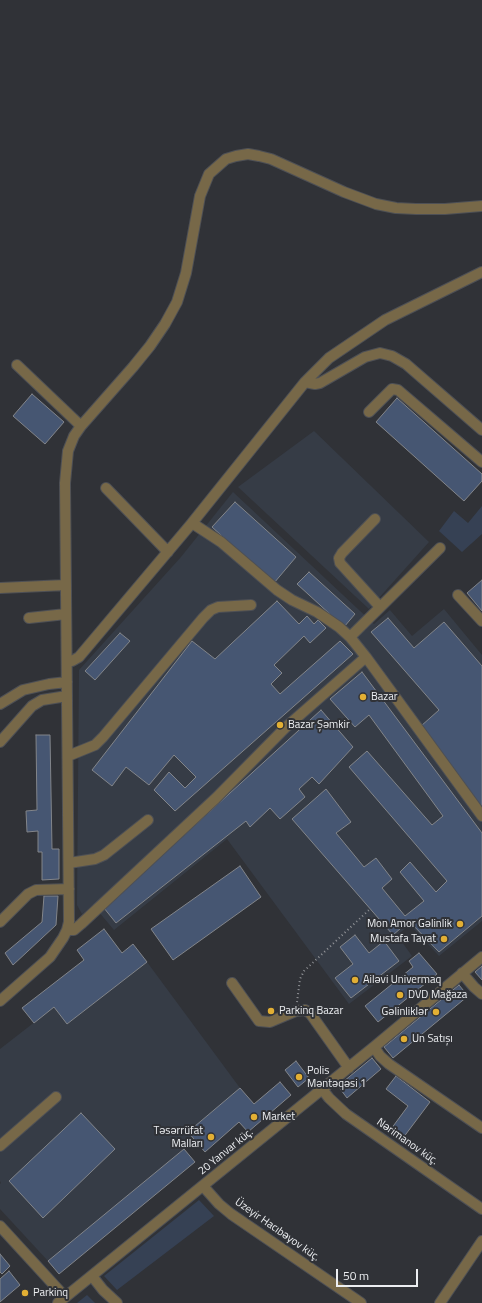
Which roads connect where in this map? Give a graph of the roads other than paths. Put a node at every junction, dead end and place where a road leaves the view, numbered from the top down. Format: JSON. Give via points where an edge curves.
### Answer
{"nodes":[{"id":1,"x":482,"y":206,"type":"edge"},
{"id":2,"x":482,"y":272,"type":"edge"},
{"id":3,"x":17,"y":365,"type":"dead end"},
{"id":4,"x":306,"y":382,"type":"junction"},
{"id":5,"x":370,"y":412,"type":"dead end"},
{"id":6,"x":82,"y":426,"type":"junction"},
{"id":7,"x":482,"y":430,"type":"edge"},
{"id":8,"x":482,"y":462,"type":"edge"},
{"id":9,"x":106,"y":488,"type":"dead end"},
{"id":10,"x":374,"y":519,"type":"dead end"},
{"id":11,"x":192,"y":523,"type":"junction"},
{"id":12,"x":440,"y":548,"type":"dead end"},
{"id":13,"x":168,"y":552,"type":"junction"},
{"id":14,"x":66,"y":585,"type":"junction"},
{"id":15,"x":0,"y":588,"type":"edge"},
{"id":16,"x":458,"y":595,"type":"dead end"},
{"id":17,"x":250,"y":605,"type":"dead end"},
{"id":18,"x":380,"y":607,"type":"junction"},
{"id":19,"x":66,"y":614,"type":"junction"},
{"id":20,"x":29,"y":618,"type":"dead end"},
{"id":21,"x":482,"y":621,"type":"edge"},
{"id":22,"x":350,"y":637,"type":"junction"},
{"id":23,"x":366,"y":657,"type":"junction"},
{"id":24,"x":72,"y":661,"type":"dead end"},
{"id":25,"x":67,"y":682,"type":"junction"},
{"id":26,"x":67,"y":696,"type":"junction"},
{"id":27,"x":0,"y":704,"type":"edge"},
{"id":28,"x":0,"y":742,"type":"edge"},
{"id":29,"x":68,"y":756,"type":"junction"},
{"id":30,"x":482,"y":816,"type":"edge"},
{"id":31,"x":148,"y":820,"type":"dead end"},
{"id":32,"x":69,"y":863,"type":"junction"},
{"id":33,"x":69,"y":889,"type":"junction"},
{"id":34,"x":0,"y":922,"type":"edge"},
{"id":35,"x":67,"y":930,"type":"junction"},
{"id":36,"x":482,"y":957,"type":"edge"},
{"id":37,"x":462,"y":973,"type":"junction"},
{"id":38,"x":232,"y":982,"type":"dead end"},
{"id":39,"x":482,"y":994,"type":"edge"},
{"id":40,"x":0,"y":1002,"type":"edge"},
{"id":41,"x":374,"y":1047,"type":"junction"},
{"id":42,"x":349,"y":1068,"type":"junction"},
{"id":43,"x":322,"y":1089,"type":"junction"},
{"id":44,"x":56,"y":1097,"type":"dead end"},
{"id":45,"x":482,"y":1128,"type":"edge"},
{"id":46,"x":0,"y":1146,"type":"edge"},
{"id":47,"x":203,"y":1186,"type":"junction"},
{"id":48,"x":482,"y":1209,"type":"edge"},
{"id":49,"x":0,"y":1226,"type":"edge"},
{"id":50,"x":482,"y":1241,"type":"edge"},
{"id":51,"x":92,"y":1276,"type":"junction"},
{"id":52,"x":62,"y":1300,"type":"edge"},
{"id":53,"x":117,"y":1303,"type":"edge"},
{"id":54,"x":361,"y":1303,"type":"edge"},
{"id":55,"x":440,"y":1303,"type":"edge"}],
"edges":[{"from":1,"to":6,"type":"street","via":[[444,209],[396,208],[359,198],[271,159],[248,154],[226,159],[209,174],[204,184],[186,273],[177,302],[134,367]]},
{"from":2,"to":4,"type":"street","via":[[385,320],[329,358]]},
{"from":3,"to":6,"type":"street"},
{"from":4,"to":7,"type":"street","via":[[320,383],[365,357],[380,353],[392,356],[406,364]]},
{"from":4,"to":11,"type":"street"},
{"from":5,"to":8,"type":"street","via":[[392,390],[398,390]]},
{"from":6,"to":14,"type":"street","via":[[74,436],[66,463]]},
{"from":9,"to":13,"type":"street"},
{"from":10,"to":18,"type":"street","via":[[339,558],[340,563]]},
{"from":11,"to":13,"type":"street"},
{"from":11,"to":22,"type":"street","via":[[220,542],[277,590],[317,612]]},
{"from":12,"to":18,"type":"street"},
{"from":13,"to":24,"type":"street","via":[[79,657]]},
{"from":14,"to":15,"type":"street"},
{"from":14,"to":19,"type":"street"},
{"from":16,"to":21,"type":"street"},
{"from":17,"to":29,"type":"street","via":[[218,607],[211,610],[103,737],[95,744]]},
{"from":18,"to":22,"type":"street"},
{"from":19,"to":20,"type":"street"},
{"from":19,"to":25,"type":"street"},
{"from":22,"to":23,"type":"street"},
{"from":23,"to":30,"type":"street"},
{"from":23,"to":35,"type":"street","via":[[285,728],[216,798],[81,924],[74,930]]},
{"from":25,"to":26,"type":"street"},
{"from":25,"to":27,"type":"street","via":[[24,690]]},
{"from":26,"to":28,"type":"street","via":[[42,700],[32,706]]},
{"from":26,"to":29,"type":"street"},
{"from":29,"to":32,"type":"street"},
{"from":31,"to":32,"type":"street","via":[[104,855]]},
{"from":32,"to":33,"type":"street"},
{"from":33,"to":34,"type":"street","via":[[36,890],[28,894]]},
{"from":33,"to":35,"type":"street"},
{"from":35,"to":40,"type":"street","via":[[50,956]]},
{"from":36,"to":37,"type":"street","name":"20 Yanvar küç."},
{"from":37,"to":39,"type":"street"},
{"from":37,"to":41,"type":"street","name":"20 Yanvar küç."},
{"from":38,"to":42,"type":"street","via":[[259,1021],[270,1022],[296,1011],[305,1010],[310,1013]]},
{"from":41,"to":42,"type":"street","name":"20 Yanvar küç."},
{"from":41,"to":45,"type":"street","via":[[390,1064]]},
{"from":42,"to":43,"type":"street","name":"20 Yanvar küç."},
{"from":43,"to":47,"type":"street","name":"20 Yanvar küç."},
{"from":43,"to":48,"type":"street","name":"Nərimanov küç.","via":[[346,1114]]},
{"from":44,"to":46,"type":"street"},
{"from":47,"to":51,"type":"street","name":"20 Yanvar küç."},
{"from":47,"to":54,"type":"street","name":"Üzeyir Hacıbəyov küç.","via":[[231,1214]]},
{"from":49,"to":52,"type":"street"},
{"from":50,"to":55,"type":"street"},
{"from":51,"to":52,"type":"street","name":"20 Yanvar küç."},
{"from":51,"to":53,"type":"street"}]}
